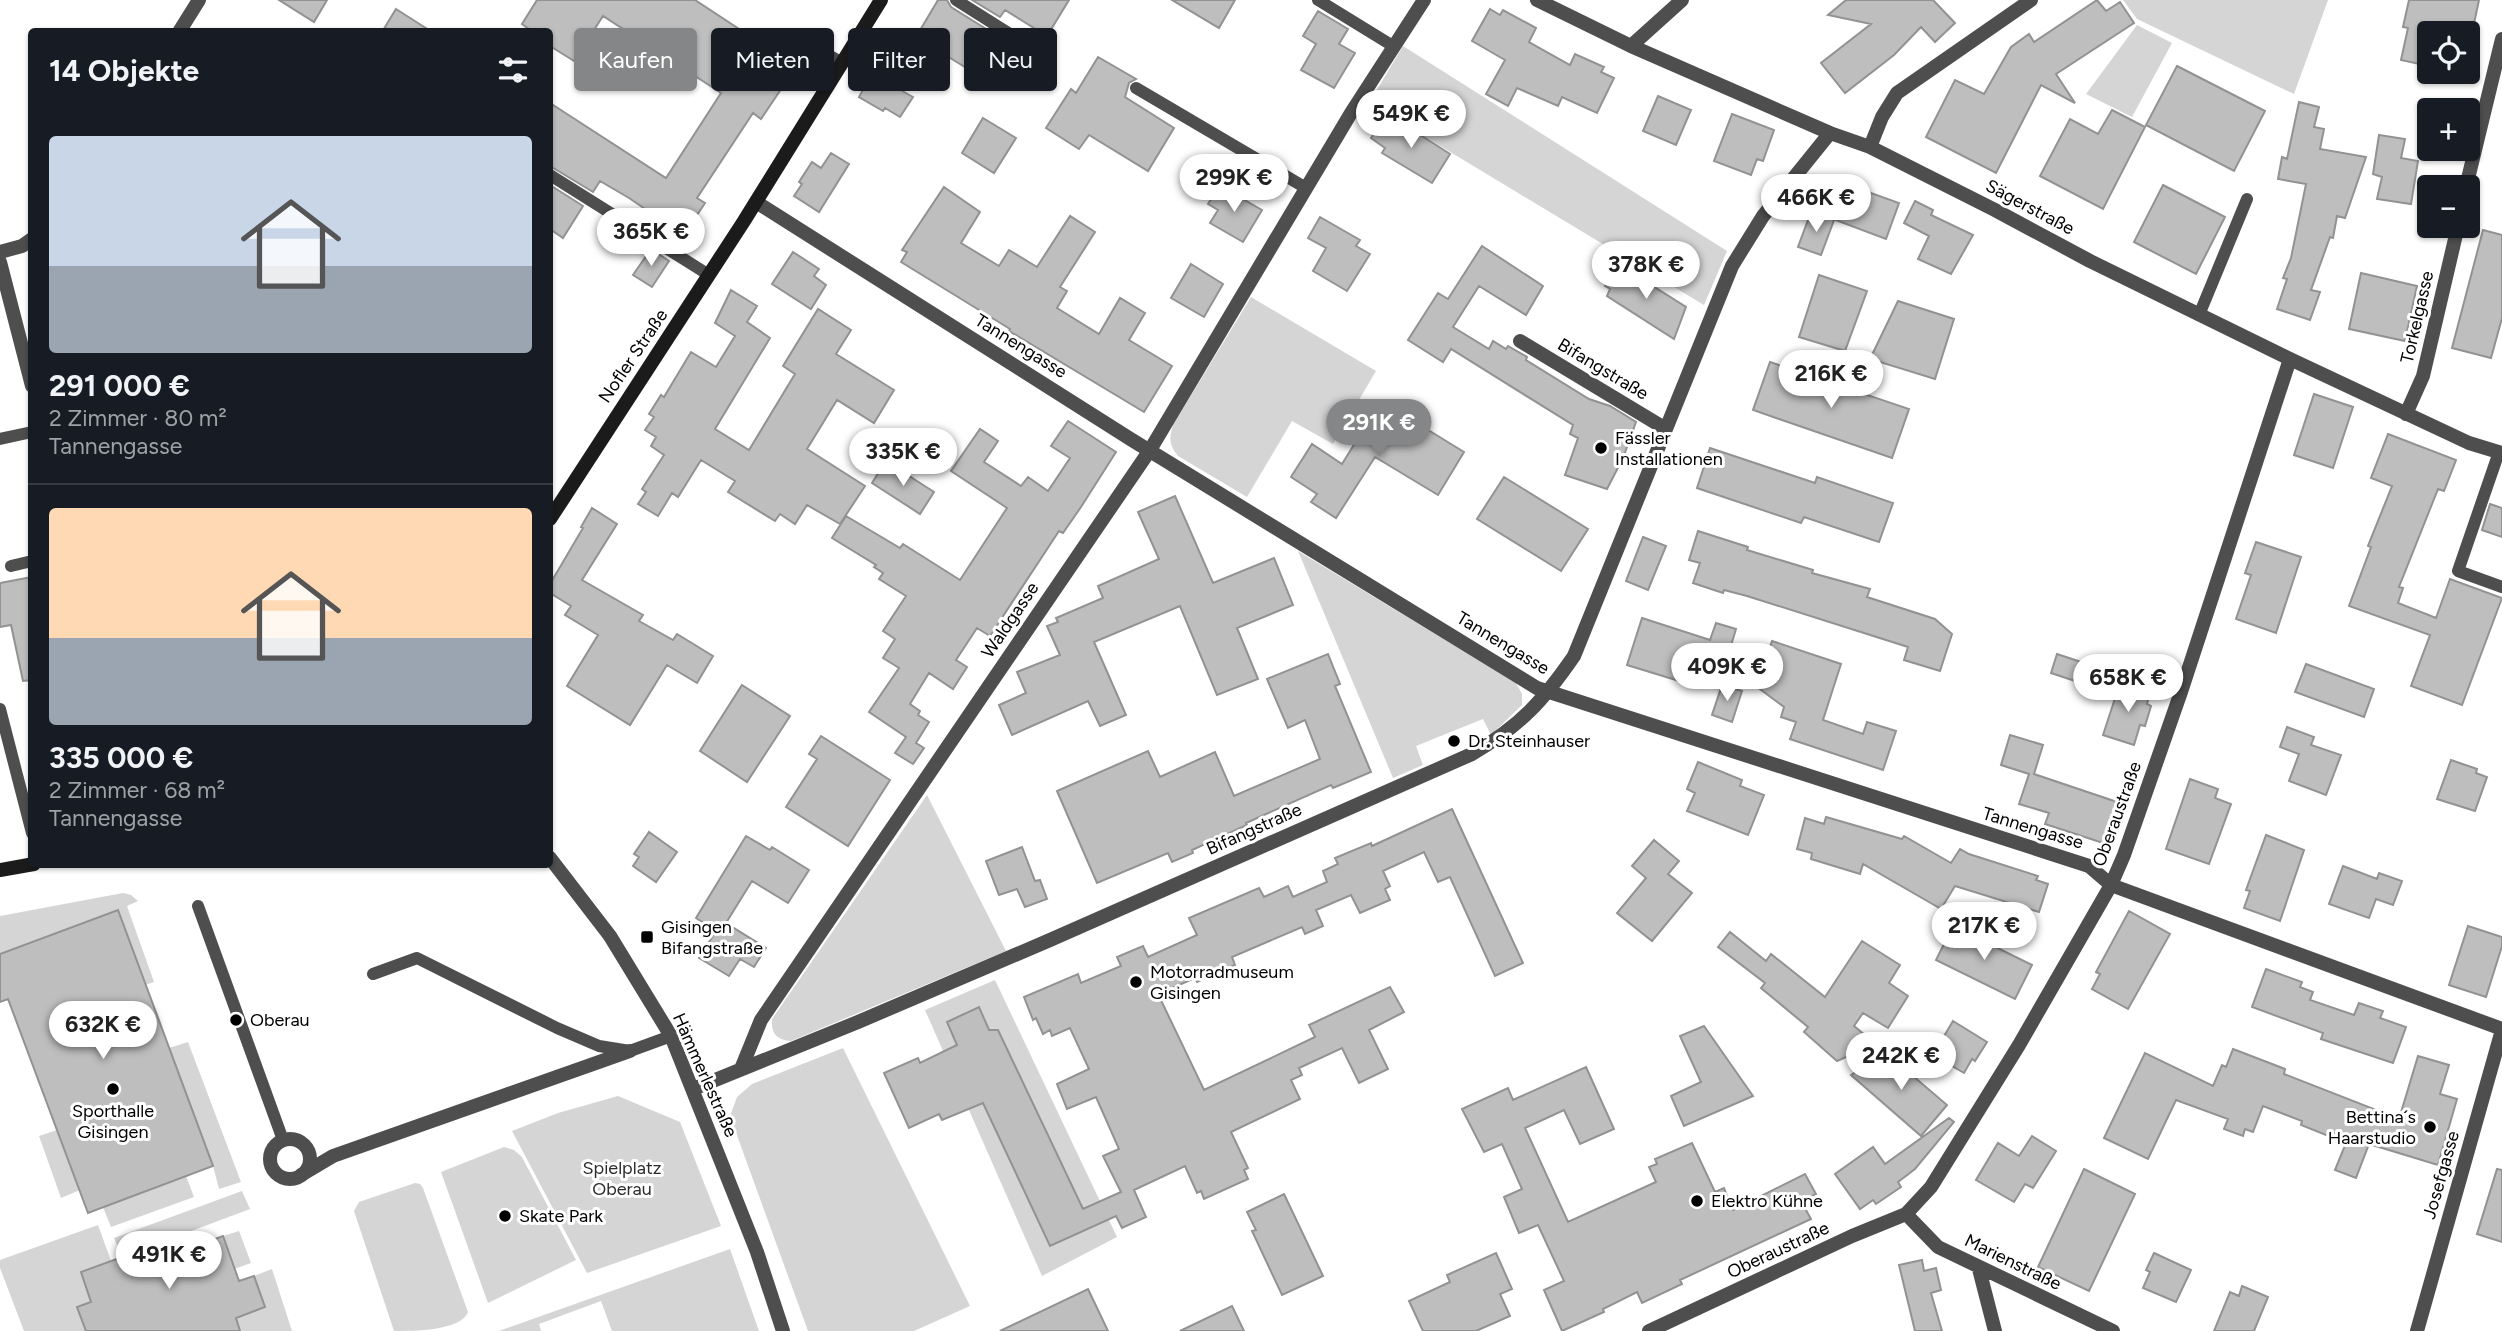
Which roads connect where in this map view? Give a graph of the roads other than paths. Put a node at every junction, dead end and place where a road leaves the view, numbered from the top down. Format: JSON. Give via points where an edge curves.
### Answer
{"nodes":[{"id":1,"x":199,"y":0,"type":"edge"},
{"id":2,"x":881,"y":0,"type":"edge"},
{"id":3,"x":956,"y":0,"type":"edge"},
{"id":4,"x":1318,"y":0,"type":"edge"},
{"id":5,"x":1424,"y":0,"type":"edge"},
{"id":6,"x":1537,"y":0,"type":"edge"},
{"id":7,"x":1682,"y":0,"type":"edge"},
{"id":8,"x":2031,"y":0,"type":"edge"},
{"id":9,"x":182,"y":28,"type":"edge"},
{"id":10,"x":1000,"y":28,"type":"edge"},
{"id":11,"x":2502,"y":39,"type":"edge"},
{"id":12,"x":1393,"y":46,"type":"junction"},
{"id":13,"x":1631,"y":46,"type":"junction"},
{"id":14,"x":834,"y":59,"type":"edge"},
{"id":15,"x":842,"y":64,"type":"junction"},
{"id":16,"x":1136,"y":88,"type":"dead end"},
{"id":17,"x":1830,"y":133,"type":"junction"},
{"id":18,"x":1870,"y":147,"type":"junction"},
{"id":19,"x":2469,"y":175,"type":"edge"},
{"id":20,"x":553,"y":177,"type":"edge"},
{"id":21,"x":1306,"y":188,"type":"junction"},
{"id":22,"x":2247,"y":199,"type":"dead end"},
{"id":23,"x":756,"y":202,"type":"junction"},
{"id":24,"x":2455,"y":238,"type":"edge"},
{"id":25,"x":28,"y":242,"type":"edge"},
{"id":26,"x":0,"y":252,"type":"edge"},
{"id":27,"x":0,"y":261,"type":"edge"},
{"id":28,"x":709,"y":275,"type":"junction"},
{"id":29,"x":2199,"y":315,"type":"junction"},
{"id":30,"x":1520,"y":341,"type":"dead end"},
{"id":31,"x":2290,"y":359,"type":"junction"},
{"id":32,"x":28,"y":370,"type":"edge"},
{"id":33,"x":2406,"y":414,"type":"junction"},
{"id":34,"x":1666,"y":429,"type":"junction"},
{"id":35,"x":28,"y":433,"type":"edge"},
{"id":36,"x":0,"y":439,"type":"edge"},
{"id":37,"x":1150,"y":450,"type":"junction"},
{"id":38,"x":2501,"y":452,"type":"edge"},
{"id":39,"x":553,"y":514,"type":"edge"},
{"id":40,"x":28,"y":562,"type":"edge"},
{"id":41,"x":11,"y":566,"type":"dead end"},
{"id":42,"x":2502,"y":587,"type":"edge"},
{"id":43,"x":1548,"y":693,"type":"junction"},
{"id":44,"x":0,"y":709,"type":"edge"},
{"id":45,"x":28,"y":818,"type":"edge"},
{"id":46,"x":553,"y":862,"type":"edge"},
{"id":47,"x":28,"y":865,"type":"edge"},
{"id":48,"x":0,"y":870,"type":"edge"},
{"id":49,"x":2111,"y":885,"type":"junction"},
{"id":50,"x":198,"y":906,"type":"dead end"},
{"id":51,"x":373,"y":974,"type":"dead end"},
{"id":52,"x":2502,"y":1029,"type":"edge"},
{"id":53,"x":671,"y":1036,"type":"junction"},
{"id":54,"x":630,"y":1051,"type":"junction"},
{"id":55,"x":741,"y":1069,"type":"junction"},
{"id":56,"x":693,"y":1089,"type":"junction"},
{"id":57,"x":283,"y":1140,"type":"junction"},
{"id":58,"x":306,"y":1146,"type":"junction"},
{"id":59,"x":333,"y":1156,"type":"junction"},
{"id":60,"x":301,"y":1175,"type":"junction"},
{"id":61,"x":1906,"y":1214,"type":"junction"},
{"id":62,"x":1979,"y":1269,"type":"junction"},
{"id":63,"x":1667,"y":1327,"type":"edge"},
{"id":64,"x":783,"y":1331,"type":"edge"},
{"id":65,"x":1649,"y":1331,"type":"edge"},
{"id":66,"x":1995,"y":1331,"type":"edge"},
{"id":67,"x":2113,"y":1331,"type":"edge"},
{"id":68,"x":2417,"y":1331,"type":"edge"}],
"edges":[{"from":1,"to":9,"type":"street"},
{"from":2,"to":15,"type":"main road","name":"Nofler Straße"},
{"from":3,"to":10,"type":"lane"},
{"from":4,"to":12,"type":"lane"},
{"from":5,"to":12,"type":"street","name":"Waldgasse"},
{"from":6,"to":13,"type":"street","name":"Sägerstraße"},
{"from":7,"to":13,"type":"street"},
{"from":8,"to":18,"type":"street","via":[[1897,93]]},
{"from":11,"to":19,"type":"street"},
{"from":12,"to":21,"type":"street","name":"Waldgasse"},
{"from":13,"to":17,"type":"street","name":"Sägerstraße"},
{"from":14,"to":15,"type":"lane"},
{"from":15,"to":23,"type":"main road","name":"Nofler Straße"},
{"from":16,"to":21,"type":"lane"},
{"from":17,"to":18,"type":"street","name":"Sägerstraße"},
{"from":17,"to":34,"type":"street","name":"Bifangstraße","via":[[1763,216],[1731,266]]},
{"from":18,"to":29,"type":"street","name":"Sägerstraße"},
{"from":20,"to":28,"type":"lane"},
{"from":21,"to":37,"type":"street","name":"Waldgasse"},
{"from":22,"to":29,"type":"lane"},
{"from":23,"to":28,"type":"main road","name":"Nofler Straße"},
{"from":23,"to":37,"type":"street","name":"Tannengasse"},
{"from":24,"to":33,"type":"street","name":"Torkelgasse","via":[[2423,376]]},
{"from":25,"to":26,"type":"street"},
{"from":27,"to":32,"type":"street"},
{"from":28,"to":39,"type":"main road","name":"Nofler Straße"},
{"from":29,"to":31,"type":"street","name":"Sägerstraße"},
{"from":30,"to":34,"type":"street","name":"Bifangstraße"},
{"from":31,"to":33,"type":"street","name":"Sägerstraße"},
{"from":31,"to":49,"type":"street","name":"Oberaustraße","via":[[2181,692]]},
{"from":33,"to":38,"type":"street","name":"Sägerstraße","via":[[2469,443]]},
{"from":34,"to":43,"type":"street","name":"Bifangstraße","via":[[1574,656]]},
{"from":35,"to":36,"type":"lane"},
{"from":37,"to":43,"type":"street","name":"Tannengasse"},
{"from":37,"to":55,"type":"street","name":"Waldgasse","via":[[761,1020]]},
{"from":38,"to":42,"type":"lane","via":[[2458,570]]},
{"from":40,"to":41,"type":"lane"},
{"from":43,"to":49,"type":"street","name":"Tannengasse","via":[[2089,866]]},
{"from":43,"to":55,"type":"street","name":"Bifangstraße","via":[[1517,723],[1472,754],[1050,940]]},
{"from":44,"to":45,"type":"lane"},
{"from":46,"to":53,"type":"street","name":"Hämmerlestraße","via":[[610,936]]},
{"from":47,"to":48,"type":"main road"},
{"from":49,"to":52,"type":"street","name":"Tannengasse"},
{"from":49,"to":61,"type":"street","name":"Oberaustraße","via":[[1931,1187]]},
{"from":50,"to":57,"type":"lane"},
{"from":51,"to":54,"type":"lane","via":[[417,958],[557,1028],[599,1046]]},
{"from":52,"to":68,"type":"street","name":"Josefgasse"},
{"from":53,"to":54,"type":"lane"},
{"from":53,"to":56,"type":"street","name":"Hämmerlestraße"},
{"from":54,"to":59,"type":"street"},
{"from":55,"to":56,"type":"street","name":"Bifangstraße"},
{"from":56,"to":64,"type":"street","name":"Hämmerlestraße"},
{"from":57,"to":58,"type":"street","via":[[296,1139]]},
{"from":57,"to":60,"type":"street","via":[[271,1155],[273,1168],[282,1177]]},
{"from":58,"to":59,"type":"street","via":[[322,1157]]},
{"from":58,"to":60,"type":"street","via":[[309,1165]]},
{"from":59,"to":60,"type":"street"},
{"from":61,"to":62,"type":"street","name":"Marienstraße","via":[[1938,1247]]},
{"from":61,"to":63,"type":"street","name":"Oberaustraße","via":[[1830,1246]]},
{"from":62,"to":66,"type":"street"},
{"from":62,"to":67,"type":"street","name":"Marienstraße"},
{"from":63,"to":65,"type":"street","name":"Oberaustraße"}]}
